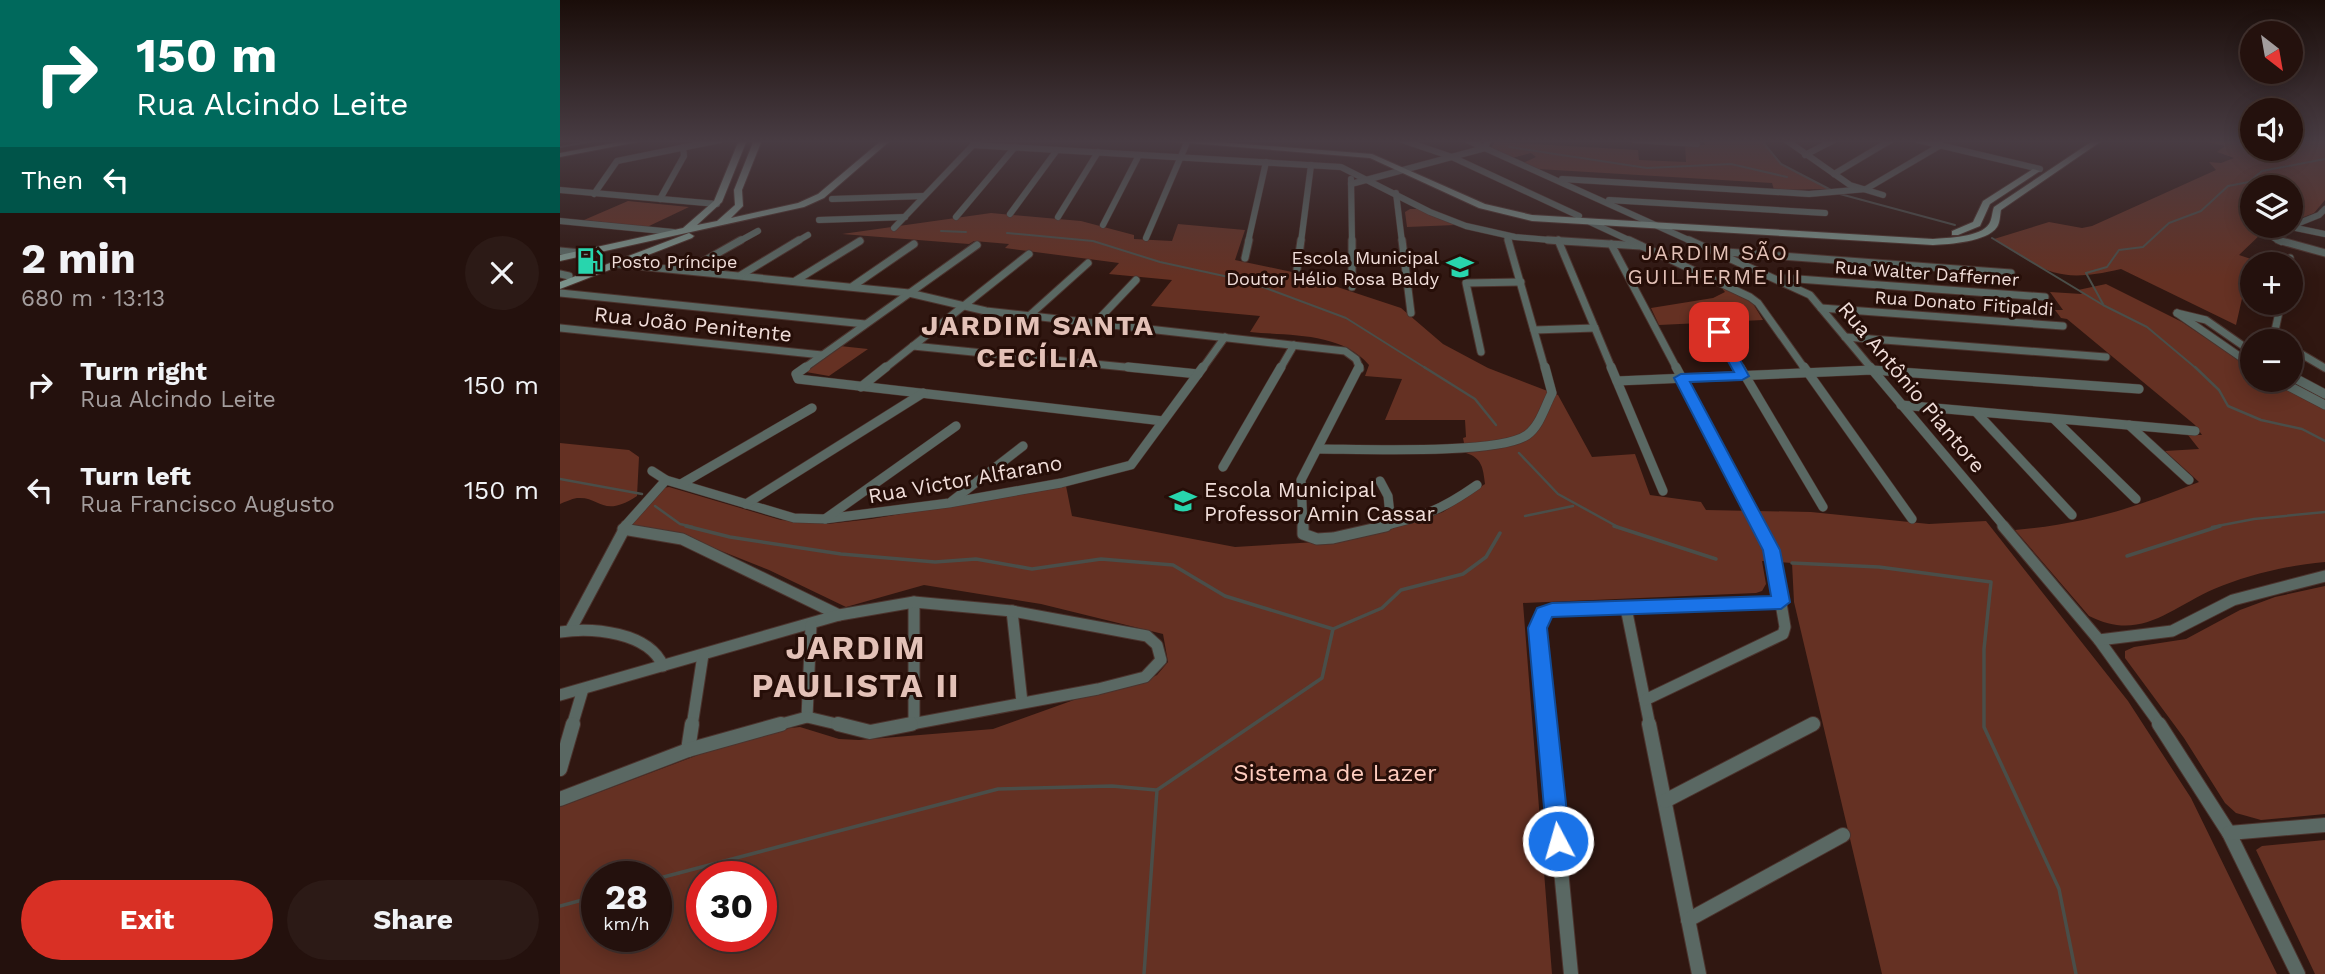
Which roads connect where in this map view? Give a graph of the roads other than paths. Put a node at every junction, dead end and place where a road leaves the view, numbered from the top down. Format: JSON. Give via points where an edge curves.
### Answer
{"nodes":[{"id":1,"x":668,"y":185,"type":"edge"},
{"id":2,"x":725,"y":185,"type":"edge"},
{"id":3,"x":740,"y":185,"type":"edge"},
{"id":4,"x":833,"y":185,"type":"edge"},
{"id":5,"x":934,"y":185,"type":"edge"},
{"id":6,"x":983,"y":185,"type":"edge"},
{"id":7,"x":1031,"y":185,"type":"edge"},
{"id":8,"x":1077,"y":185,"type":"edge"},
{"id":9,"x":1123,"y":185,"type":"edge"},
{"id":10,"x":1168,"y":185,"type":"edge"},
{"id":11,"x":1261,"y":185,"type":"edge"},
{"id":12,"x":1308,"y":185,"type":"edge"},
{"id":13,"x":1351,"y":185,"type":"edge"},
{"id":14,"x":1383,"y":185,"type":"edge"},
{"id":15,"x":1443,"y":185,"type":"edge"},
{"id":16,"x":1456,"y":185,"type":"edge"},
{"id":17,"x":1510,"y":185,"type":"edge"},
{"id":18,"x":1659,"y":185,"type":"edge"},
{"id":19,"x":1843,"y":185,"type":"edge"},
{"id":20,"x":1872,"y":185,"type":"edge"},
{"id":21,"x":2015,"y":185,"type":"edge"},
{"id":22,"x":2032,"y":185,"type":"edge"},
{"id":23,"x":601,"y":186,"type":"joint"},
{"id":24,"x":1570,"y":186,"type":"edge"},
{"id":25,"x":1846,"y":189,"type":"junction"},
{"id":26,"x":1866,"y":189,"type":"junction"},
{"id":27,"x":560,"y":190,"type":"edge"},
{"id":28,"x":575,"y":193,"type":"junction"},
{"id":29,"x":1396,"y":193,"type":"junction"},
{"id":30,"x":594,"y":194,"type":"junction"},
{"id":31,"x":1883,"y":195,"type":"dead end"},
{"id":32,"x":924,"y":196,"type":"junction"},
{"id":33,"x":832,"y":199,"type":"dead end"},
{"id":34,"x":660,"y":200,"type":"junction"},
{"id":35,"x":719,"y":201,"type":"junction"},
{"id":36,"x":1420,"y":206,"type":"junction"},
{"id":37,"x":1622,"y":206,"type":"junction"},
{"id":38,"x":2325,"y":209,"type":"edge"},
{"id":39,"x":1398,"y":212,"type":"junction"},
{"id":40,"x":1825,"y":213,"type":"dead end"},
{"id":41,"x":1010,"y":214,"type":"dead end"},
{"id":42,"x":1570,"y":215,"type":"junction"},
{"id":43,"x":2322,"y":216,"type":"edge"},
{"id":44,"x":905,"y":217,"type":"junction"},
{"id":45,"x":956,"y":217,"type":"dead end"},
{"id":46,"x":1058,"y":217,"type":"dead end"},
{"id":47,"x":1614,"y":218,"type":"junction"},
{"id":48,"x":819,"y":220,"type":"dead end"},
{"id":49,"x":1648,"y":220,"type":"junction"},
{"id":50,"x":560,"y":221,"type":"edge"},
{"id":51,"x":1590,"y":222,"type":"junction"},
{"id":52,"x":2303,"y":222,"type":"edge"},
{"id":53,"x":716,"y":224,"type":"junction"},
{"id":54,"x":1103,"y":225,"type":"dead end"},
{"id":55,"x":1626,"y":225,"type":"junction"},
{"id":56,"x":1663,"y":227,"type":"junction"},
{"id":57,"x":894,"y":228,"type":"dead end"},
{"id":58,"x":2303,"y":228,"type":"edge"},
{"id":59,"x":1696,"y":229,"type":"junction"},
{"id":60,"x":758,"y":231,"type":"dead end"},
{"id":61,"x":678,"y":232,"type":"junction"},
{"id":62,"x":1614,"y":233,"type":"junction"},
{"id":63,"x":2323,"y":234,"type":"edge"},
{"id":64,"x":808,"y":235,"type":"dead end"},
{"id":65,"x":1507,"y":236,"type":"junction"},
{"id":66,"x":1683,"y":236,"type":"junction"},
{"id":67,"x":1146,"y":238,"type":"dead end"},
{"id":68,"x":2273,"y":238,"type":"edge"},
{"id":69,"x":1558,"y":240,"type":"junction"},
{"id":70,"x":860,"y":241,"type":"dead end"},
{"id":71,"x":914,"y":244,"type":"dead end"},
{"id":72,"x":1611,"y":244,"type":"junction"},
{"id":73,"x":977,"y":245,"type":"dead end"},
{"id":74,"x":1641,"y":246,"type":"junction"},
{"id":75,"x":560,"y":251,"type":"edge"},
{"id":76,"x":1718,"y":251,"type":"junction"},
{"id":77,"x":582,"y":253,"type":"junction"},
{"id":78,"x":1744,"y":253,"type":"junction"},
{"id":79,"x":2325,"y":253,"type":"edge"},
{"id":80,"x":1029,"y":254,"type":"dead end"},
{"id":81,"x":560,"y":258,"type":"edge"},
{"id":82,"x":1245,"y":258,"type":"dead end"},
{"id":83,"x":1741,"y":262,"type":"junction"},
{"id":84,"x":1088,"y":263,"type":"dead end"},
{"id":85,"x":617,"y":264,"type":"junction"},
{"id":86,"x":1297,"y":269,"type":"dead end"},
{"id":87,"x":687,"y":270,"type":"junction"},
{"id":88,"x":2011,"y":273,"type":"dead end"},
{"id":89,"x":587,"y":275,"type":"junction"},
{"id":90,"x":741,"y":275,"type":"junction"},
{"id":91,"x":563,"y":277,"type":"edge"},
{"id":92,"x":1777,"y":278,"type":"junction"},
{"id":93,"x":1136,"y":279,"type":"dead end"},
{"id":94,"x":1807,"y":280,"type":"junction"},
{"id":95,"x":795,"y":281,"type":"junction"},
{"id":96,"x":1521,"y":282,"type":"junction"},
{"id":97,"x":560,"y":285,"type":"edge"},
{"id":98,"x":853,"y":286,"type":"junction"},
{"id":99,"x":1352,"y":287,"type":"dead end"},
{"id":100,"x":1800,"y":288,"type":"junction"},
{"id":101,"x":560,"y":293,"type":"edge"},
{"id":102,"x":909,"y":293,"type":"junction"},
{"id":103,"x":2045,"y":298,"type":"dead end"},
{"id":104,"x":961,"y":307,"type":"junction"},
{"id":105,"x":1821,"y":308,"type":"junction"},
{"id":106,"x":1411,"y":313,"type":"dead end"},
{"id":107,"x":1030,"y":315,"type":"junction"},
{"id":108,"x":1096,"y":322,"type":"junction"},
{"id":109,"x":865,"y":324,"type":"junction"},
{"id":110,"x":2063,"y":326,"type":"dead end"},
{"id":111,"x":560,"y":328,"type":"edge"},
{"id":112,"x":1595,"y":328,"type":"junction"},
{"id":113,"x":1534,"y":330,"type":"junction"},
{"id":114,"x":1719,"y":332,"type":"dead end"},
{"id":115,"x":1225,"y":337,"type":"junction"},
{"id":116,"x":1845,"y":337,"type":"junction"},
{"id":117,"x":2240,"y":344,"type":"edge"},
{"id":118,"x":1294,"y":345,"type":"junction"},
{"id":119,"x":913,"y":346,"type":"junction"},
{"id":120,"x":1481,"y":352,"type":"dead end"},
{"id":121,"x":822,"y":355,"type":"junction"},
{"id":122,"x":2303,"y":355,"type":"edge"},
{"id":123,"x":2106,"y":357,"type":"dead end"},
{"id":124,"x":2240,"y":357,"type":"edge"},
{"id":125,"x":2325,"y":368,"type":"edge"},
{"id":126,"x":1872,"y":370,"type":"junction"},
{"id":127,"x":1808,"y":373,"type":"junction"},
{"id":128,"x":1198,"y":374,"type":"junction"},
{"id":129,"x":1742,"y":376,"type":"junction"},
{"id":130,"x":1681,"y":378,"type":"junction"},
{"id":131,"x":1617,"y":381,"type":"junction"},
{"id":132,"x":2303,"y":382,"type":"edge"},
{"id":133,"x":861,"y":387,"type":"junction"},
{"id":134,"x":2139,"y":389,"type":"dead end"},
{"id":135,"x":2300,"y":392,"type":"edge"},
{"id":136,"x":923,"y":393,"type":"junction"},
{"id":137,"x":2325,"y":394,"type":"edge"},
{"id":138,"x":1901,"y":405,"type":"junction"},
{"id":139,"x":2325,"y":405,"type":"edge"},
{"id":140,"x":812,"y":408,"type":"dead end"},
{"id":141,"x":1976,"y":412,"type":"junction"},
{"id":142,"x":2054,"y":419,"type":"junction"},
{"id":143,"x":1163,"y":421,"type":"junction"},
{"id":144,"x":2129,"y":425,"type":"junction"},
{"id":145,"x":956,"y":426,"type":"dead end"},
{"id":146,"x":2195,"y":431,"type":"dead end"},
{"id":147,"x":1023,"y":446,"type":"dead end"},
{"id":148,"x":1318,"y":449,"type":"junction"},
{"id":149,"x":1223,"y":467,"type":"dead end"},
{"id":150,"x":652,"y":471,"type":"dead end"},
{"id":151,"x":666,"y":480,"type":"junction"},
{"id":152,"x":2189,"y":480,"type":"dead end"},
{"id":153,"x":1380,"y":481,"type":"dead end"},
{"id":154,"x":681,"y":484,"type":"junction"},
{"id":155,"x":1477,"y":485,"type":"dead end"},
{"id":156,"x":1663,"y":491,"type":"dead end"},
{"id":157,"x":2136,"y":499,"type":"dead end"},
{"id":158,"x":949,"y":503,"type":"junction"},
{"id":159,"x":746,"y":505,"type":"junction"},
{"id":160,"x":1823,"y":508,"type":"dead end"},
{"id":161,"x":2072,"y":516,"type":"dead end"},
{"id":162,"x":825,"y":519,"type":"junction"},
{"id":163,"x":1912,"y":519,"type":"dead end"},
{"id":164,"x":1391,"y":524,"type":"junction"},
{"id":165,"x":623,"y":529,"type":"junction"},
{"id":166,"x":2325,"y":576,"type":"edge"},
{"id":167,"x":914,"y":602,"type":"junction"},
{"id":168,"x":1781,"y":602,"type":"junction"},
{"id":169,"x":1626,"y":608,"type":"junction"},
{"id":170,"x":1012,"y":611,"type":"junction"},
{"id":171,"x":839,"y":615,"type":"junction"},
{"id":172,"x":811,"y":625,"type":"junction"},
{"id":173,"x":566,"y":630,"type":"edge"},
{"id":174,"x":2099,"y":640,"type":"junction"},
{"id":175,"x":703,"y":655,"type":"junction"},
{"id":176,"x":663,"y":666,"type":"junction"},
{"id":177,"x":583,"y":689,"type":"junction"},
{"id":178,"x":560,"y":695,"type":"edge"},
{"id":179,"x":1645,"y":700,"type":"junction"},
{"id":180,"x":1022,"y":702,"type":"junction"},
{"id":181,"x":807,"y":717,"type":"junction"},
{"id":182,"x":914,"y":724,"type":"junction"},
{"id":183,"x":1814,"y":724,"type":"dead end"},
{"id":184,"x":688,"y":750,"type":"junction"},
{"id":185,"x":560,"y":769,"type":"edge"},
{"id":186,"x":560,"y":799,"type":"edge"},
{"id":187,"x":1665,"y":801,"type":"junction"},
{"id":188,"x":2325,"y":825,"type":"edge"},
{"id":189,"x":2229,"y":833,"type":"junction"},
{"id":190,"x":1843,"y":835,"type":"dead end"},
{"id":191,"x":1688,"y":920,"type":"junction"},
{"id":192,"x":1571,"y":974,"type":"edge"},
{"id":193,"x":1699,"y":974,"type":"edge"},
{"id":194,"x":2298,"y":974,"type":"edge"}],
"edges":[{"from":1,"to":34,"type":"street"},
{"from":2,"to":35,"type":"main road"},
{"from":3,"to":53,"type":"main road","via":[[739,206]]},
{"from":4,"to":53,"type":"main road","via":[[821,196],[788,209]]},
{"from":5,"to":32,"type":"street"},
{"from":6,"to":45,"type":"street"},
{"from":7,"to":41,"type":"street"},
{"from":8,"to":46,"type":"street"},
{"from":9,"to":54,"type":"street"},
{"from":10,"to":67,"type":"street"},
{"from":11,"to":82,"type":"street"},
{"from":12,"to":86,"type":"street"},
{"from":13,"to":99,"type":"street"},
{"from":14,"to":29,"type":"street"},
{"from":15,"to":42,"type":"main road","via":[[1498,211],[1532,218]]},
{"from":16,"to":42,"type":"main road","via":[[1495,205]]},
{"from":17,"to":42,"type":"street"},
{"from":18,"to":25,"type":"street","via":[[1809,194]]},
{"from":19,"to":25,"type":"street"},
{"from":20,"to":26,"type":"street"},
{"from":21,"to":49,"type":"main road","via":[[1986,204],[1976,224],[1962,232],[1904,237]]},
{"from":22,"to":59,"type":"main road","via":[[1997,209],[1994,225],[1975,236],[1942,242]]},
{"from":23,"to":28,"type":"street"},
{"from":23,"to":30,"type":"street"},
{"from":24,"to":37,"type":"street"},
{"from":25,"to":26,"type":"street"},
{"from":26,"to":31,"type":"street"},
{"from":27,"to":28,"type":"street"},
{"from":28,"to":30,"type":"street"},
{"from":29,"to":36,"type":"street"},
{"from":29,"to":39,"type":"street"},
{"from":30,"to":34,"type":"street"},
{"from":32,"to":33,"type":"street"},
{"from":32,"to":44,"type":"street"},
{"from":34,"to":35,"type":"street"},
{"from":35,"to":61,"type":"main road"},
{"from":36,"to":39,"type":"street"},
{"from":36,"to":65,"type":"street","via":[[1466,226]]},
{"from":37,"to":40,"type":"street"},
{"from":37,"to":47,"type":"main road","via":[[1623,213]]},
{"from":37,"to":49,"type":"street","name":"Rua Antônio Piantore"},
{"from":38,"to":43,"type":"street"},
{"from":39,"to":106,"type":"street"},
{"from":42,"to":47,"type":"main road"},
{"from":42,"to":51,"type":"main road"},
{"from":43,"to":52,"type":"street"},
{"from":44,"to":48,"type":"street"},
{"from":44,"to":57,"type":"street"},
{"from":47,"to":49,"type":"main road"},
{"from":49,"to":56,"type":"street","name":"Rua Antônio Piantore"},
{"from":50,"to":61,"type":"street"},
{"from":51,"to":55,"type":"main road"},
{"from":51,"to":62,"type":"street"},
{"from":53,"to":61,"type":"main road"},
{"from":53,"to":85,"type":"main road"},
{"from":55,"to":56,"type":"main road"},
{"from":55,"to":62,"type":"street","via":[[1613,228]]},
{"from":56,"to":59,"type":"main road"},
{"from":56,"to":66,"type":"street","name":"Rua Antônio Piantore"},
{"from":58,"to":63,"type":"street"},
{"from":59,"to":66,"type":"street"},
{"from":60,"to":87,"type":"street"},
{"from":61,"to":77,"type":"main road"},
{"from":61,"to":91,"type":"main road"},
{"from":62,"to":74,"type":"street"},
{"from":64,"to":90,"type":"street"},
{"from":65,"to":69,"type":"street"},
{"from":65,"to":96,"type":"street"},
{"from":66,"to":76,"type":"street","name":"Rua Antônio Piantore"},
{"from":68,"to":79,"type":"street"},
{"from":69,"to":72,"type":"street"},
{"from":69,"to":112,"type":"street"},
{"from":70,"to":95,"type":"street"},
{"from":71,"to":98,"type":"street"},
{"from":72,"to":74,"type":"street"},
{"from":72,"to":130,"type":"street"},
{"from":73,"to":102,"type":"street"},
{"from":74,"to":127,"type":"street","via":[[1750,297]]},
{"from":75,"to":77,"type":"street"},
{"from":76,"to":78,"type":"street"},
{"from":76,"to":83,"type":"street","name":"Rua Antônio Piantore"},
{"from":77,"to":81,"type":"main road"},
{"from":78,"to":83,"type":"street"},
{"from":78,"to":88,"type":"street"},
{"from":80,"to":104,"type":"street"},
{"from":83,"to":92,"type":"street","name":"Rua Antônio Piantore"},
{"from":84,"to":107,"type":"street"},
{"from":85,"to":87,"type":"street"},
{"from":85,"to":89,"type":"main road"},
{"from":87,"to":90,"type":"street"},
{"from":89,"to":91,"type":"main road"},
{"from":89,"to":97,"type":"main road"},
{"from":90,"to":95,"type":"street"},
{"from":92,"to":94,"type":"street","name":"Rua Walter Dafferner"},
{"from":92,"to":100,"type":"street","name":"Rua Antônio Piantore"},
{"from":93,"to":108,"type":"street"},
{"from":94,"to":100,"type":"street","name":"Rua Walter Dafferner"},
{"from":94,"to":103,"type":"street","name":"Rua Walter Dafferner"},
{"from":95,"to":98,"type":"street"},
{"from":96,"to":113,"type":"street"},
{"from":96,"to":120,"type":"street","via":[[1466,284]]},
{"from":98,"to":102,"type":"street"},
{"from":100,"to":105,"type":"street","name":"Rua Antônio Piantore"},
{"from":101,"to":109,"type":"street"},
{"from":102,"to":104,"type":"street"},
{"from":102,"to":109,"type":"street"},
{"from":104,"to":107,"type":"street"},
{"from":104,"to":119,"type":"street"},
{"from":105,"to":110,"type":"street","name":"Rua Donato Fitipaldi"},
{"from":105,"to":116,"type":"street","name":"Rua Antônio Piantore"},
{"from":107,"to":108,"type":"street"},
{"from":108,"to":115,"type":"street"},
{"from":109,"to":121,"type":"street"},
{"from":111,"to":121,"type":"street","name":"Rua João Penitente"},
{"from":112,"to":113,"type":"street"},
{"from":112,"to":131,"type":"street"},
{"from":113,"to":148,"type":"street","via":[[1552,393],[1528,434],[1502,443]]},
{"from":114,"to":129,"type":"street"},
{"from":115,"to":118,"type":"street"},
{"from":115,"to":128,"type":"street","name":"Rua Victor Alfarano"},
{"from":116,"to":123,"type":"street"},
{"from":116,"to":126,"type":"street","name":"Rua Antônio Piantore"},
{"from":117,"to":124,"type":"street","via":[[2198,316],[2177,313]]},
{"from":118,"to":148,"type":"street","via":[[1345,352],[1356,359],[1360,370]]},
{"from":118,"to":149,"type":"street"},
{"from":119,"to":128,"type":"street"},
{"from":119,"to":133,"type":"street"},
{"from":121,"to":133,"type":"street","via":[[796,374],[798,379]]},
{"from":122,"to":125,"type":"street"},
{"from":126,"to":127,"type":"street"},
{"from":126,"to":134,"type":"street"},
{"from":126,"to":138,"type":"street","name":"Rua Antônio Piantore"},
{"from":127,"to":129,"type":"street"},
{"from":127,"to":163,"type":"street"},
{"from":128,"to":143,"type":"street","name":"Rua Victor Alfarano"},
{"from":129,"to":130,"type":"street"},
{"from":129,"to":160,"type":"street"},
{"from":130,"to":131,"type":"street"},
{"from":130,"to":168,"type":"street","via":[[1772,550]]},
{"from":131,"to":156,"type":"street"},
{"from":132,"to":137,"type":"street"},
{"from":133,"to":136,"type":"street"},
{"from":135,"to":139,"type":"street"},
{"from":136,"to":143,"type":"street"},
{"from":136,"to":159,"type":"street"},
{"from":138,"to":141,"type":"street"},
{"from":138,"to":174,"type":"street","name":"Rua Antônio Piantore"},
{"from":140,"to":154,"type":"street"},
{"from":141,"to":142,"type":"street"},
{"from":141,"to":161,"type":"street"},
{"from":142,"to":144,"type":"street"},
{"from":142,"to":157,"type":"street"},
{"from":143,"to":158,"type":"street","name":"Rua Victor Alfarano","via":[[1131,465],[1061,484]]},
{"from":144,"to":146,"type":"street"},
{"from":144,"to":152,"type":"street"},
{"from":145,"to":162,"type":"street"},
{"from":147,"to":158,"type":"street"},
{"from":148,"to":164,"type":"street","via":[[1301,480],[1303,534],[1333,538]]},
{"from":150,"to":151,"type":"street","name":"Rua Victor Alfarano"},
{"from":151,"to":154,"type":"street","name":"Rua Victor Alfarano"},
{"from":151,"to":165,"type":"street"},
{"from":153,"to":164,"type":"street","via":[[1388,496]]},
{"from":154,"to":159,"type":"street","name":"Rua Victor Alfarano"},
{"from":155,"to":164,"type":"street","via":[[1427,516]]},
{"from":158,"to":162,"type":"street","name":"Rua Victor Alfarano"},
{"from":159,"to":162,"type":"street","name":"Rua Victor Alfarano","via":[[794,518]]},
{"from":165,"to":171,"type":"street","via":[[682,539]]},
{"from":165,"to":173,"type":"street"},
{"from":166,"to":174,"type":"street","via":[[2233,600],[2172,631]]},
{"from":167,"to":170,"type":"street"},
{"from":167,"to":171,"type":"street"},
{"from":167,"to":182,"type":"street"},
{"from":168,"to":169,"type":"street"},
{"from":168,"to":179,"type":"street","via":[[1783,634]]},
{"from":169,"to":179,"type":"street"},
{"from":169,"to":192,"type":"street","via":[[1552,610],[1544,613],[1538,628]]},
{"from":170,"to":180,"type":"street"},
{"from":170,"to":180,"type":"street","via":[[1147,636],[1161,652],[1161,660],[1145,677]]},
{"from":171,"to":172,"type":"street"},
{"from":172,"to":175,"type":"street"},
{"from":172,"to":181,"type":"street"},
{"from":173,"to":176,"type":"street","via":[[638,640],[657,653]]},
{"from":174,"to":189,"type":"street","name":"Rua Antônio Piantore","via":[[2171,738]]},
{"from":175,"to":176,"type":"street"},
{"from":175,"to":184,"type":"street"},
{"from":176,"to":177,"type":"street"},
{"from":177,"to":178,"type":"street"},
{"from":177,"to":185,"type":"street"},
{"from":179,"to":187,"type":"street"},
{"from":180,"to":182,"type":"street"},
{"from":181,"to":182,"type":"street","via":[[870,732]]},
{"from":181,"to":184,"type":"street"},
{"from":183,"to":187,"type":"street"},
{"from":184,"to":186,"type":"street"},
{"from":187,"to":191,"type":"street"},
{"from":188,"to":189,"type":"street"},
{"from":189,"to":194,"type":"street","name":"Rua Antônio Piantore"},
{"from":190,"to":191,"type":"street"},
{"from":191,"to":193,"type":"street"}]}
